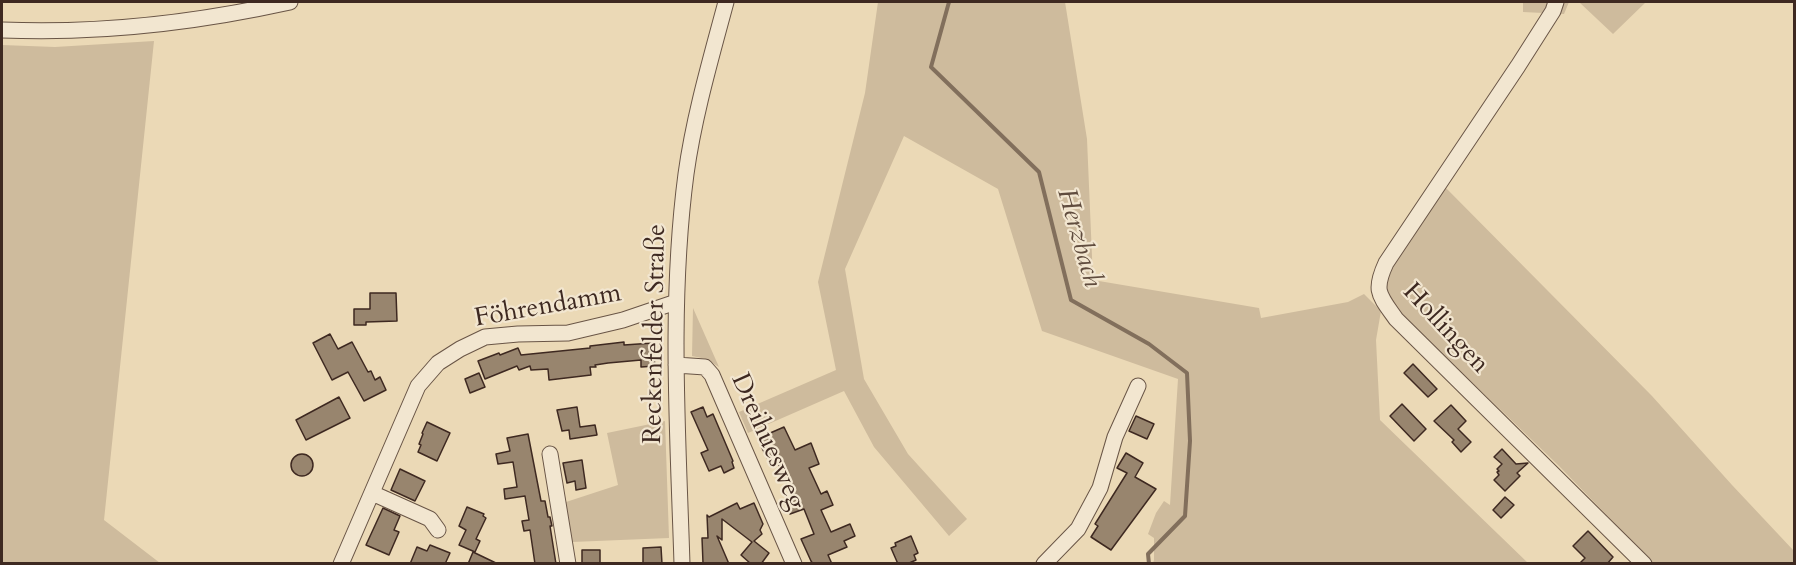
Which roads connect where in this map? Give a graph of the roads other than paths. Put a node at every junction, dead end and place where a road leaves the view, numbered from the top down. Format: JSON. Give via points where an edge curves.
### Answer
{"nodes":[{"id":1,"x":290,"y":2,"type":"edge"},
{"id":2,"x":726,"y":2,"type":"edge"},
{"id":3,"x":1557,"y":2,"type":"edge"},
{"id":4,"x":2,"y":30,"type":"edge"},
{"id":5,"x":676,"y":302,"type":"junction"},
{"id":6,"x":676,"y":365,"type":"junction"},
{"id":7,"x":1138,"y":386,"type":"dead end"},
{"id":8,"x":550,"y":454,"type":"dead end"},
{"id":9,"x":372,"y":493,"type":"junction"},
{"id":10,"x":438,"y":530,"type":"dead end"},
{"id":11,"x":341,"y":564,"type":"edge"},
{"id":12,"x":568,"y":564,"type":"edge"},
{"id":13,"x":682,"y":564,"type":"edge"},
{"id":14,"x":794,"y":564,"type":"edge"},
{"id":15,"x":1044,"y":564,"type":"edge"},
{"id":16,"x":1644,"y":564,"type":"edge"}],
"edges":[{"from":1,"to":4,"type":"street","via":[[119,29]]},
{"from":2,"to":5,"type":"street","name":"Reckenfelder Straße","via":[[686,172]]},
{"from":3,"to":16,"type":"street","name":"Hollingen","via":[[1378,281],[1382,299],[1396,319]]},
{"from":5,"to":6,"type":"street","name":"Reckenfelder Straße"},
{"from":5,"to":9,"type":"street","name":"Föhrendamm","via":[[568,333],[485,338],[445,358],[418,386]]},
{"from":6,"to":13,"type":"street","name":"Reckenfelder Straße"},
{"from":6,"to":14,"type":"street","name":"Dreihuesweg","via":[[705,367],[712,375]]},
{"from":7,"to":15,"type":"street","via":[[1115,437],[1101,488],[1078,529]]},
{"from":8,"to":12,"type":"street"},
{"from":9,"to":10,"type":"street","via":[[430,519]]},
{"from":9,"to":11,"type":"street","name":"Föhrendamm"}]}
